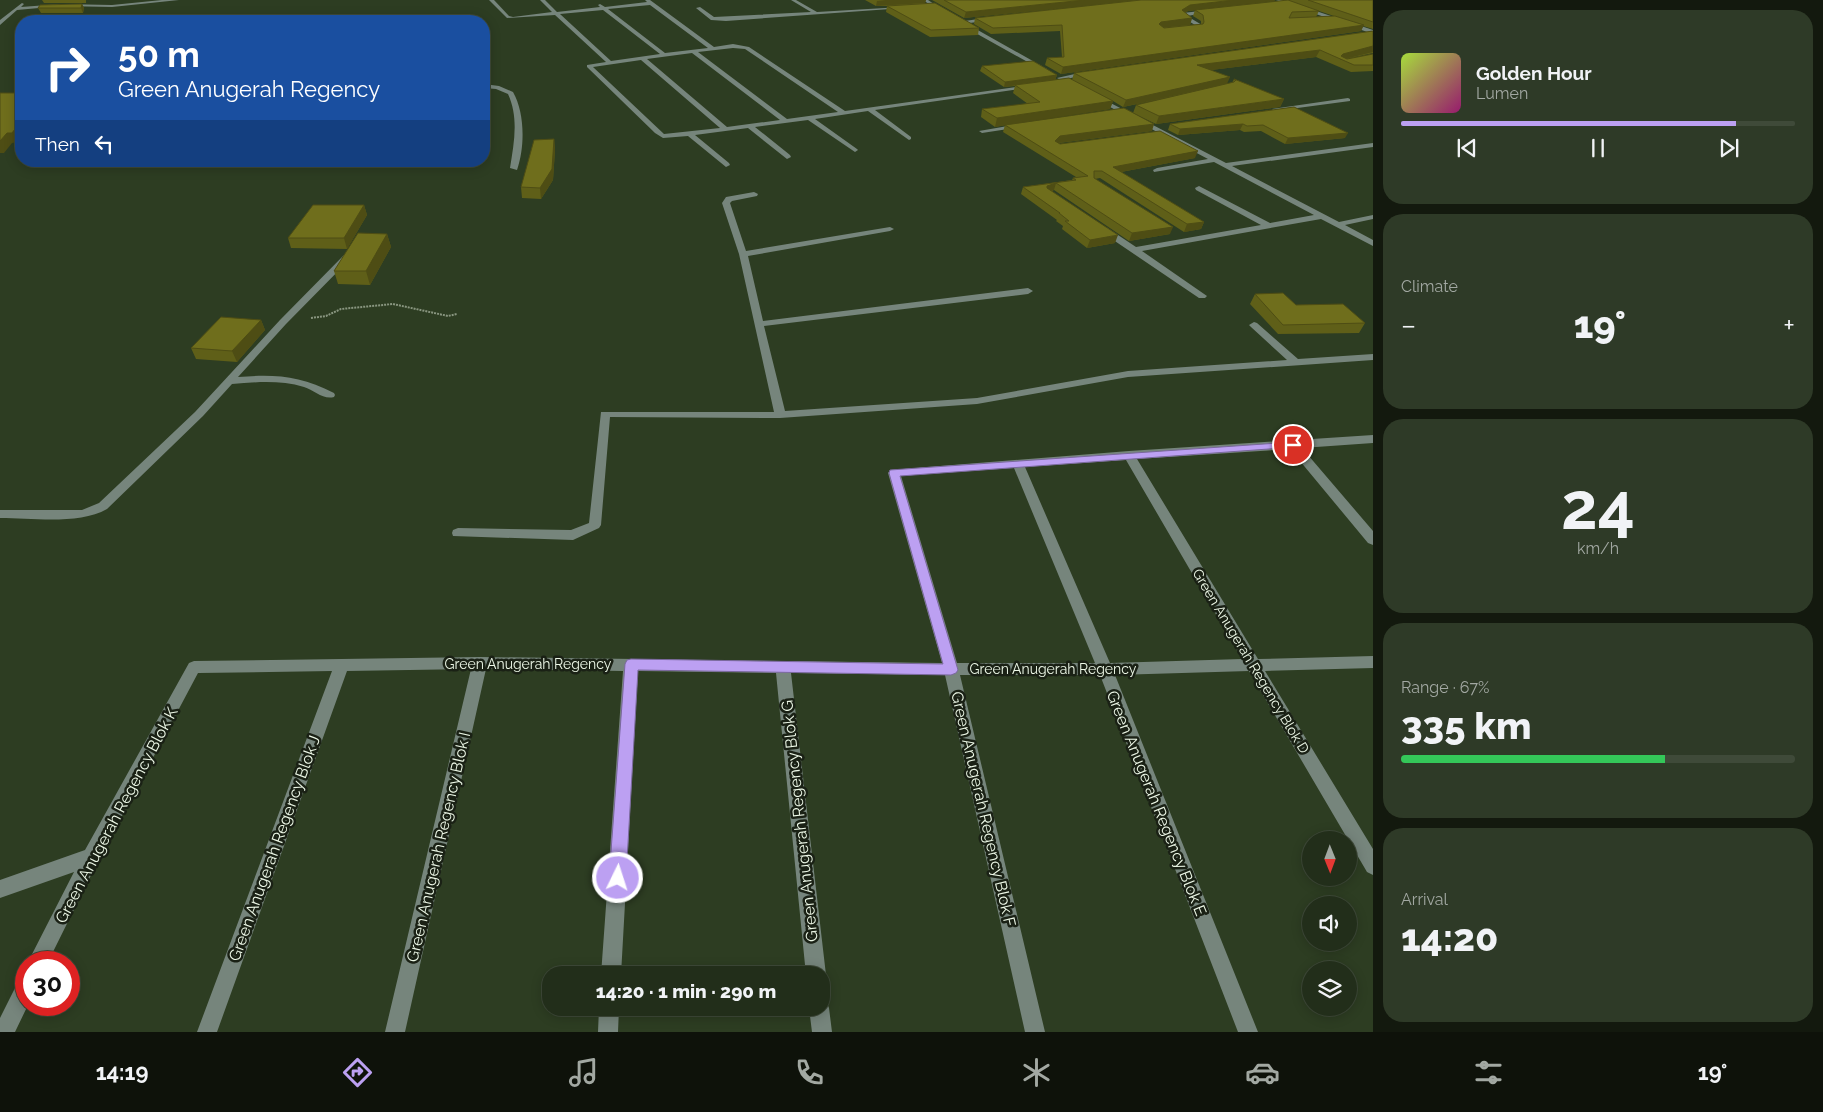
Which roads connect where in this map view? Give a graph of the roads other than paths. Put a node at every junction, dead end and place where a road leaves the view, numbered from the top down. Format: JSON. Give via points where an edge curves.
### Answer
{"nodes":[{"id":1,"x":26,"y":0,"type":"edge"},
{"id":2,"x":177,"y":0,"type":"edge"},
{"id":3,"x":491,"y":0,"type":"edge"},
{"id":4,"x":542,"y":0,"type":"edge"},
{"id":5,"x":593,"y":0,"type":"edge"},
{"id":6,"x":793,"y":0,"type":"edge"},
{"id":7,"x":649,"y":2,"type":"edge"},
{"id":8,"x":1278,"y":2,"type":"edge"},
{"id":9,"x":925,"y":3,"type":"edge"},
{"id":10,"x":603,"y":8,"type":"junction"},
{"id":11,"x":698,"y":8,"type":"dead end"},
{"id":12,"x":905,"y":8,"type":"edge"},
{"id":13,"x":17,"y":9,"type":"junction"},
{"id":14,"x":1212,"y":11,"type":"edge"},
{"id":15,"x":556,"y":13,"type":"junction"},
{"id":16,"x":816,"y":13,"type":"junction"},
{"id":17,"x":948,"y":14,"type":"edge"},
{"id":18,"x":954,"y":18,"type":"edge"},
{"id":19,"x":996,"y":18,"type":"edge"},
{"id":20,"x":1334,"y":19,"type":"junction"},
{"id":21,"x":1316,"y":20,"type":"edge"},
{"id":22,"x":961,"y":22,"type":"junction"},
{"id":23,"x":0,"y":23,"type":"edge"},
{"id":24,"x":1181,"y":29,"type":"edge"},
{"id":25,"x":1373,"y":32,"type":"edge"},
{"id":26,"x":1355,"y":35,"type":"edge"},
{"id":27,"x":712,"y":48,"type":"junction"},
{"id":28,"x":693,"y":51,"type":"junction"},
{"id":29,"x":663,"y":54,"type":"junction"},
{"id":30,"x":641,"y":57,"type":"junction"},
{"id":31,"x":609,"y":62,"type":"junction"},
{"id":32,"x":1092,"y":73,"type":"edge"},
{"id":33,"x":1059,"y":81,"type":"junction"},
{"id":34,"x":490,"y":86,"type":"edge"},
{"id":35,"x":1039,"y":86,"type":"edge"},
{"id":36,"x":1085,"y":91,"type":"edge"},
{"id":37,"x":1093,"y":96,"type":"edge"},
{"id":38,"x":1348,"y":100,"type":"dead end"},
{"id":39,"x":869,"y":109,"type":"junction"},
{"id":40,"x":1131,"y":109,"type":"edge"},
{"id":41,"x":1270,"y":110,"type":"edge"},
{"id":42,"x":1122,"y":111,"type":"junction"},
{"id":43,"x":843,"y":112,"type":"junction"},
{"id":44,"x":1113,"y":112,"type":"edge"},
{"id":45,"x":809,"y":117,"type":"junction"},
{"id":46,"x":785,"y":120,"type":"junction"},
{"id":47,"x":749,"y":125,"type":"junction"},
{"id":48,"x":1031,"y":125,"type":"edge"},
{"id":49,"x":725,"y":129,"type":"junction"},
{"id":50,"x":1166,"y":130,"type":"junction"},
{"id":51,"x":982,"y":131,"type":"dead end"},
{"id":52,"x":690,"y":134,"type":"junction"},
{"id":53,"x":1147,"y":136,"type":"edge"},
{"id":54,"x":908,"y":138,"type":"dead end"},
{"id":55,"x":1373,"y":145,"type":"edge"},
{"id":56,"x":855,"y":150,"type":"dead end"},
{"id":57,"x":787,"y":157,"type":"dead end"},
{"id":58,"x":1216,"y":160,"type":"junction"},
{"id":59,"x":726,"y":165,"type":"dead end"},
{"id":60,"x":1226,"y":165,"type":"junction"},
{"id":61,"x":514,"y":168,"type":"dead end"},
{"id":62,"x":1157,"y":170,"type":"dead end"},
{"id":63,"x":1199,"y":188,"type":"dead end"},
{"id":64,"x":754,"y":194,"type":"dead end"},
{"id":65,"x":1324,"y":216,"type":"junction"},
{"id":66,"x":1373,"y":218,"type":"edge"},
{"id":67,"x":1096,"y":224,"type":"edge"},
{"id":68,"x":1339,"y":224,"type":"junction"},
{"id":69,"x":1266,"y":225,"type":"junction"},
{"id":70,"x":890,"y":229,"type":"dead end"},
{"id":71,"x":1178,"y":234,"type":"dead end"},
{"id":72,"x":1186,"y":239,"type":"junction"},
{"id":73,"x":1373,"y":243,"type":"edge"},
{"id":74,"x":1135,"y":250,"type":"junction"},
{"id":75,"x":352,"y":251,"type":"edge"},
{"id":76,"x":743,"y":254,"type":"junction"},
{"id":77,"x":1028,"y":291,"type":"dead end"},
{"id":78,"x":1202,"y":296,"type":"dead end"},
{"id":79,"x":758,"y":324,"type":"junction"},
{"id":80,"x":1254,"y":325,"type":"dead end"},
{"id":81,"x":1373,"y":357,"type":"edge"},
{"id":82,"x":1294,"y":361,"type":"junction"},
{"id":83,"x":228,"y":381,"type":"junction"},
{"id":84,"x":330,"y":395,"type":"dead end"},
{"id":85,"x":780,"y":415,"type":"junction"},
{"id":86,"x":1373,"y":439,"type":"edge"},
{"id":87,"x":1293,"y":445,"type":"junction"},
{"id":88,"x":1129,"y":455,"type":"junction"},
{"id":89,"x":1018,"y":464,"type":"junction"},
{"id":90,"x":0,"y":514,"type":"edge"},
{"id":91,"x":458,"y":533,"type":"dead end"},
{"id":92,"x":1373,"y":540,"type":"edge"},
{"id":93,"x":1373,"y":662,"type":"edge"},
{"id":94,"x":480,"y":663,"type":"junction"},
{"id":95,"x":342,"y":664,"type":"junction"},
{"id":96,"x":631,"y":664,"type":"junction"},
{"id":97,"x":1253,"y":665,"type":"junction"},
{"id":98,"x":194,"y":667,"type":"joint"},
{"id":99,"x":783,"y":667,"type":"junction"},
{"id":100,"x":1105,"y":669,"type":"junction"},
{"id":101,"x":951,"y":670,"type":"junction"},
{"id":102,"x":91,"y":857,"type":"junction"},
{"id":103,"x":1373,"y":866,"type":"edge"},
{"id":104,"x":0,"y":889,"type":"edge"},
{"id":105,"x":44,"y":951,"type":"edge"},
{"id":106,"x":612,"y":966,"type":"edge"},
{"id":107,"x":815,"y":966,"type":"edge"},
{"id":108,"x":15,"y":1010,"type":"edge"},
{"id":109,"x":609,"y":1016,"type":"edge"},
{"id":110,"x":820,"y":1016,"type":"edge"},
{"id":111,"x":4,"y":1032,"type":"edge"},
{"id":112,"x":207,"y":1032,"type":"edge"},
{"id":113,"x":395,"y":1032,"type":"edge"},
{"id":114,"x":608,"y":1032,"type":"edge"},
{"id":115,"x":822,"y":1032,"type":"edge"},
{"id":116,"x":1035,"y":1032,"type":"edge"},
{"id":117,"x":1248,"y":1032,"type":"edge"}],
"edges":[{"from":1,"to":13,"type":"street"},
{"from":2,"to":13,"type":"street"},
{"from":3,"to":15,"type":"street","via":[[507,16],[514,18]]},
{"from":4,"to":15,"type":"street"},
{"from":5,"to":10,"type":"street"},
{"from":6,"to":16,"type":"street"},
{"from":7,"to":10,"type":"street"},
{"from":7,"to":27,"type":"street"},
{"from":8,"to":20,"type":"street"},
{"from":9,"to":17,"type":"street"},
{"from":10,"to":15,"type":"street"},
{"from":10,"to":29,"type":"street"},
{"from":11,"to":16,"type":"street","via":[[713,19]]},
{"from":12,"to":16,"type":"street"},
{"from":13,"to":23,"type":"street"},
{"from":14,"to":24,"type":"street","via":[[1185,14],[1200,26]]},
{"from":15,"to":31,"type":"street"},
{"from":18,"to":22,"type":"street"},
{"from":19,"to":22,"type":"street"},
{"from":20,"to":21,"type":"street"},
{"from":20,"to":25,"type":"street"},
{"from":22,"to":33,"type":"street"},
{"from":25,"to":26,"type":"street"},
{"from":27,"to":28,"type":"street"},
{"from":27,"to":43,"type":"street","via":[[747,48]]},
{"from":28,"to":29,"type":"street"},
{"from":28,"to":46,"type":"street"},
{"from":29,"to":30,"type":"street"},
{"from":30,"to":31,"type":"street"},
{"from":30,"to":49,"type":"street"},
{"from":31,"to":52,"type":"street","via":[[589,66],[657,132],[663,136]]},
{"from":32,"to":33,"type":"street"},
{"from":33,"to":36,"type":"street"},
{"from":34,"to":61,"type":"street","via":[[511,93],[516,102],[520,120]]},
{"from":35,"to":39,"type":"street"},
{"from":37,"to":42,"type":"street"},
{"from":38,"to":41,"type":"street"},
{"from":39,"to":43,"type":"street"},
{"from":39,"to":54,"type":"street"},
{"from":40,"to":42,"type":"street"},
{"from":42,"to":44,"type":"street"},
{"from":42,"to":50,"type":"street"},
{"from":43,"to":45,"type":"street"},
{"from":45,"to":46,"type":"street"},
{"from":45,"to":56,"type":"street"},
{"from":46,"to":47,"type":"street"},
{"from":47,"to":49,"type":"street"},
{"from":47,"to":57,"type":"street"},
{"from":48,"to":51,"type":"street"},
{"from":49,"to":52,"type":"street"},
{"from":50,"to":53,"type":"street"},
{"from":50,"to":58,"type":"street"},
{"from":52,"to":59,"type":"street"},
{"from":55,"to":60,"type":"street"},
{"from":58,"to":60,"type":"street"},
{"from":58,"to":62,"type":"street"},
{"from":60,"to":65,"type":"street"},
{"from":63,"to":69,"type":"street"},
{"from":64,"to":76,"type":"street","via":[[726,202]]},
{"from":65,"to":68,"type":"street"},
{"from":65,"to":69,"type":"street"},
{"from":66,"to":68,"type":"street"},
{"from":67,"to":74,"type":"street"},
{"from":68,"to":73,"type":"street"},
{"from":69,"to":72,"type":"street"},
{"from":70,"to":76,"type":"street"},
{"from":71,"to":72,"type":"street"},
{"from":72,"to":74,"type":"street"},
{"from":74,"to":78,"type":"street"},
{"from":75,"to":83,"type":"street"},
{"from":76,"to":79,"type":"street"},
{"from":77,"to":79,"type":"street"},
{"from":79,"to":85,"type":"street"},
{"from":80,"to":82,"type":"street"},
{"from":81,"to":82,"type":"street"},
{"from":82,"to":85,"type":"street","via":[[1128,374],[977,401]]},
{"from":83,"to":84,"type":"street","via":[[269,378],[306,384]]},
{"from":83,"to":90,"type":"street","via":[[199,414],[103,506],[94,511],[66,515]]},
{"from":85,"to":91,"type":"street","via":[[604,414],[595,525],[573,535]]},
{"from":86,"to":87,"type":"street"},
{"from":87,"to":88,"type":"street"},
{"from":87,"to":92,"type":"street"},
{"from":88,"to":89,"type":"street"},
{"from":88,"to":97,"type":"street","name":"Green Anugerah Regency Blok D"},
{"from":89,"to":100,"type":"street","name":"Green Anugerah Regency Blok E"},
{"from":89,"to":101,"type":"street","name":"Green Anugerah Regency Blok F","via":[[894,473]]},
{"from":93,"to":97,"type":"street","name":"Green Anugerah Regency"},
{"from":94,"to":95,"type":"street","name":"Green Anugerah Regency"},
{"from":94,"to":96,"type":"street","name":"Green Anugerah Regency"},
{"from":94,"to":113,"type":"street","name":"Green Anugerah Regency Blok I"},
{"from":95,"to":98,"type":"street","name":"Green Anugerah Regency"},
{"from":95,"to":112,"type":"street","name":"Green Anugerah Regency Blok J"},
{"from":96,"to":99,"type":"street","name":"Green Anugerah Regency"},
{"from":96,"to":106,"type":"street"},
{"from":97,"to":100,"type":"street","name":"Green Anugerah Regency"},
{"from":97,"to":103,"type":"street","name":"Green Anugerah Regency Blok D"},
{"from":98,"to":102,"type":"street","name":"Green Anugerah Regency Blok K"},
{"from":99,"to":101,"type":"street","name":"Green Anugerah Regency"},
{"from":99,"to":107,"type":"street","name":"Green Anugerah Regency Blok G"},
{"from":100,"to":101,"type":"street","name":"Green Anugerah Regency"},
{"from":100,"to":117,"type":"street","name":"Green Anugerah Regency Blok E"},
{"from":101,"to":116,"type":"street","name":"Green Anugerah Regency Blok F"},
{"from":102,"to":104,"type":"street"},
{"from":102,"to":105,"type":"street","name":"Green Anugerah Regency Blok K"},
{"from":108,"to":111,"type":"street"},
{"from":109,"to":114,"type":"street"},
{"from":110,"to":115,"type":"street"}]}
